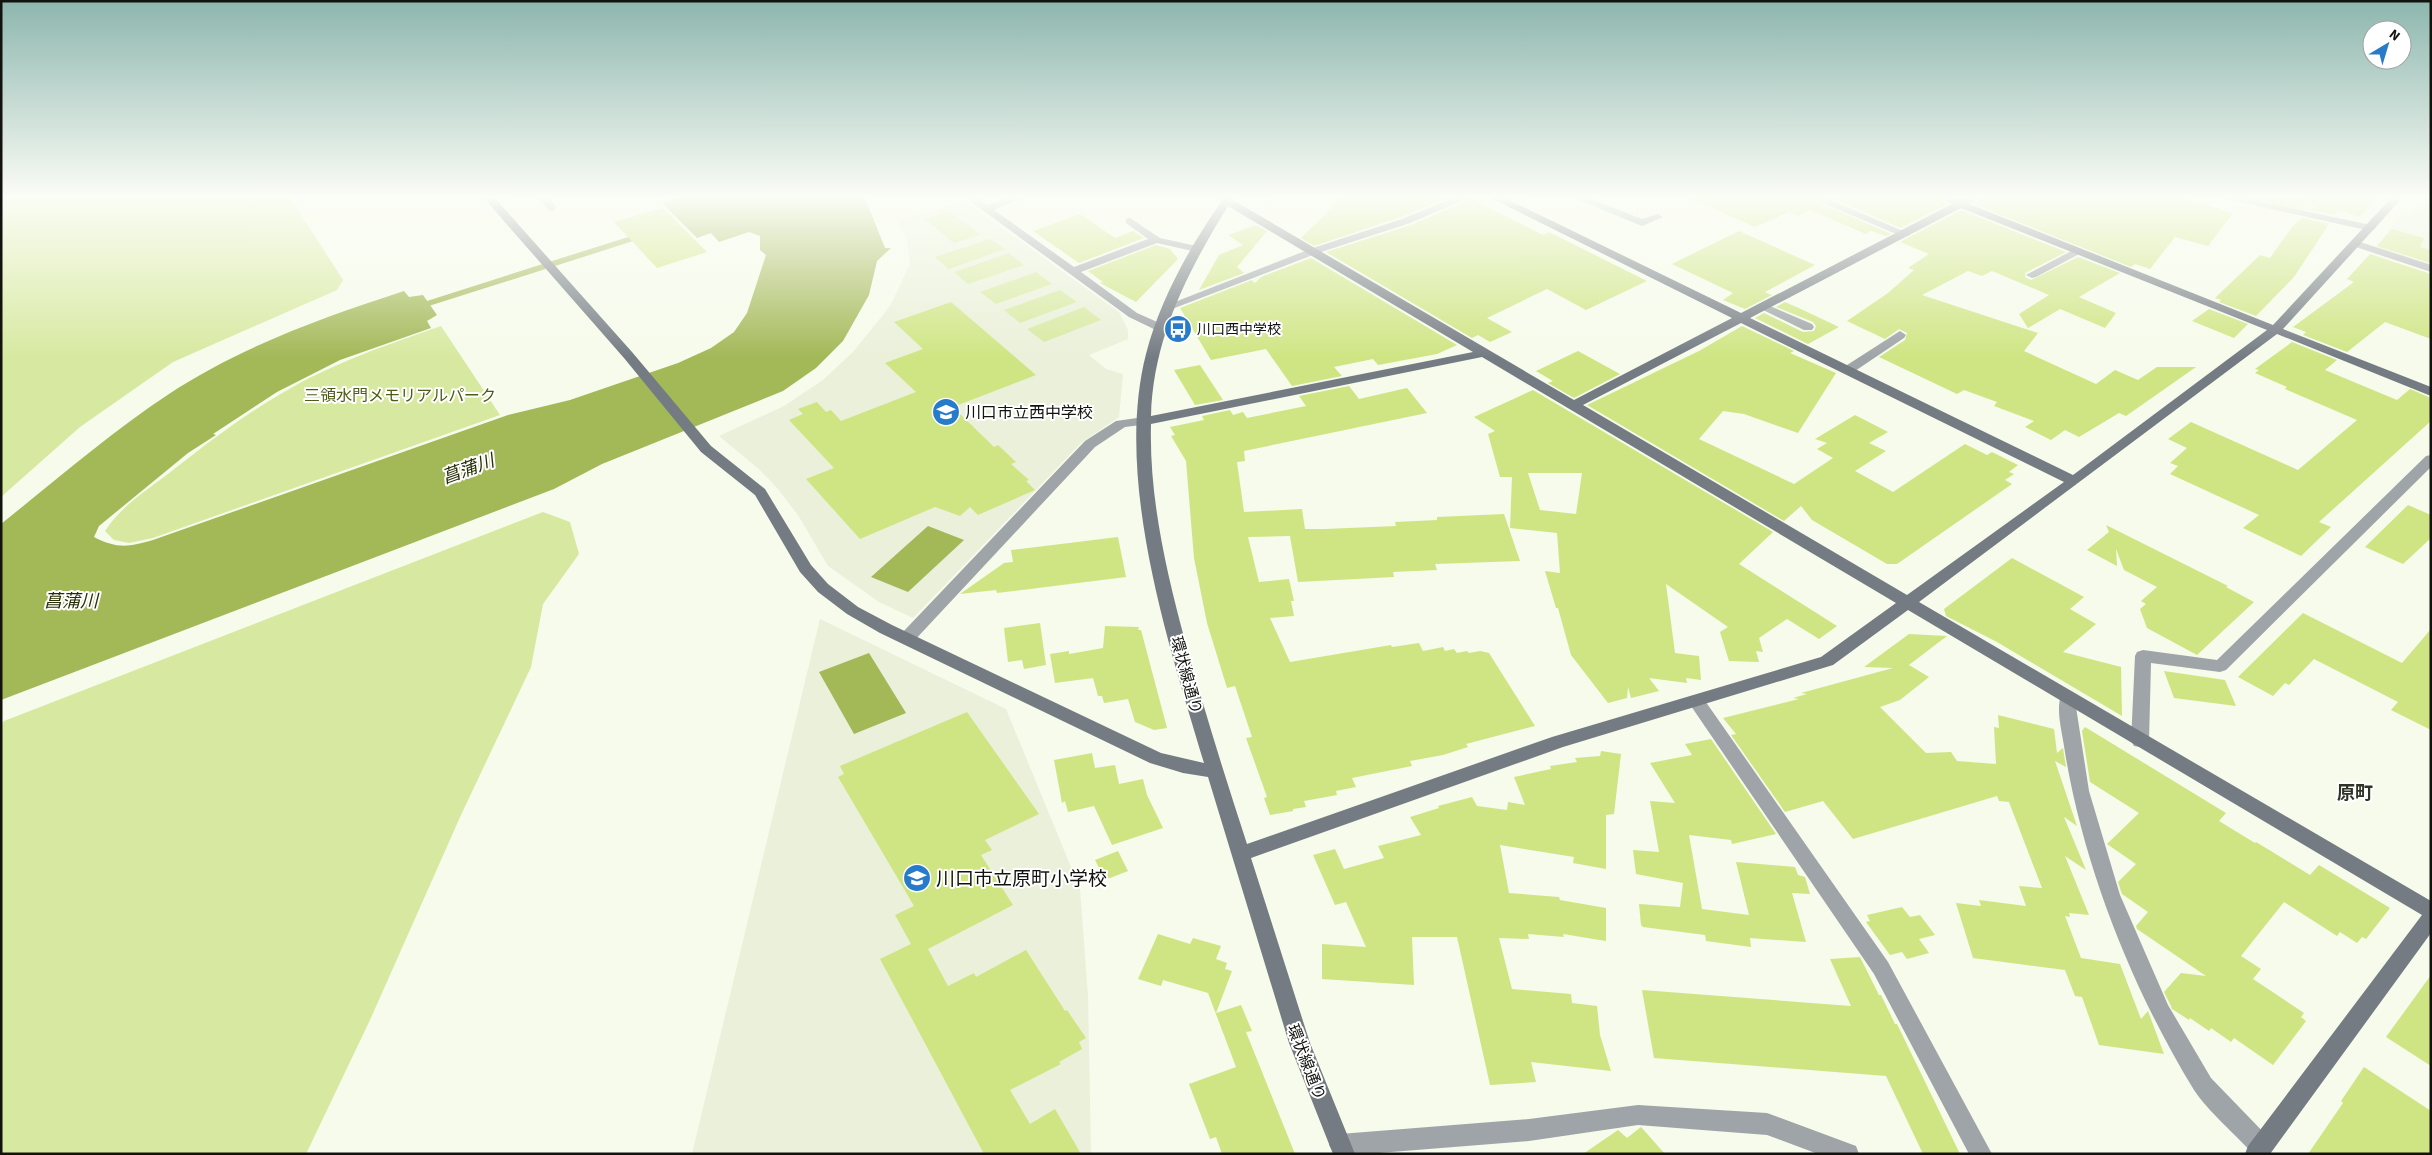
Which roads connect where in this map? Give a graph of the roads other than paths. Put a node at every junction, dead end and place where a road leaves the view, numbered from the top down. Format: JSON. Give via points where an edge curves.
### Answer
{"nodes":[{"id":1,"x":534,"y":250,"type":"edge"},
{"id":2,"x":1043,"y":250,"type":"edge"},
{"id":3,"x":1129,"y":250,"type":"edge"},
{"id":4,"x":1197,"y":250,"type":"edge"},
{"id":5,"x":1317,"y":250,"type":"edge"},
{"id":6,"x":1602,"y":250,"type":"edge"},
{"id":7,"x":1874,"y":250,"type":"edge"},
{"id":8,"x":2077,"y":250,"type":"joint"},
{"id":9,"x":2351,"y":250,"type":"edge"},
{"id":10,"x":2374,"y":250,"type":"edge"},
{"id":11,"x":1314,"y":251,"type":"junction"},
{"id":12,"x":2431,"y":269,"type":"edge"},
{"id":13,"x":1073,"y":271,"type":"junction"},
{"id":14,"x":2032,"y":275,"type":"dead end"},
{"id":15,"x":1763,"y":306,"type":"junction"},
{"id":16,"x":1168,"y":307,"type":"junction"},
{"id":17,"x":1740,"y":318,"type":"junction"},
{"id":18,"x":1808,"y":327,"type":"dead end"},
{"id":19,"x":1160,"y":328,"type":"junction"},
{"id":20,"x":2275,"y":330,"type":"junction"},
{"id":21,"x":1900,"y":335,"type":"dead end"},
{"id":22,"x":1484,"y":353,"type":"junction"},
{"id":23,"x":1848,"y":370,"type":"junction"},
{"id":24,"x":2431,"y":392,"type":"edge"},
{"id":25,"x":1573,"y":405,"type":"junction"},
{"id":26,"x":1144,"y":422,"type":"junction"},
{"id":27,"x":2431,"y":459,"type":"edge"},
{"id":28,"x":2074,"y":481,"type":"junction"},
{"id":29,"x":1908,"y":604,"type":"junction"},
{"id":30,"x":907,"y":638,"type":"junction"},
{"id":31,"x":2068,"y":698,"type":"junction"},
{"id":32,"x":1698,"y":702,"type":"junction"},
{"id":33,"x":2140,"y":740,"type":"junction"},
{"id":34,"x":1214,"y":771,"type":"junction"},
{"id":35,"x":1241,"y":854,"type":"junction"},
{"id":36,"x":2431,"y":911,"type":"edge"},
{"id":37,"x":2431,"y":918,"type":"edge"},
{"id":38,"x":1342,"y":1150,"type":"edge"},
{"id":39,"x":2258,"y":1150,"type":"edge"},
{"id":40,"x":1848,"y":1154,"type":"edge"},
{"id":41,"x":1981,"y":1154,"type":"edge"}],
"edges":[{"from":1,"to":30,"type":"street","via":[[706,449],[766,498],[807,574],[857,613]]},
{"from":2,"to":13,"type":"street"},
{"from":3,"to":13,"type":"street"},
{"from":4,"to":16,"type":"street","name":"環状線通り"},
{"from":5,"to":11,"type":"street"},
{"from":6,"to":17,"type":"street"},
{"from":7,"to":15,"type":"street"},
{"from":8,"to":14,"type":"street"},
{"from":8,"to":20,"type":"street"},
{"from":9,"to":20,"type":"street"},
{"from":10,"to":12,"type":"street"},
{"from":11,"to":16,"type":"street"},
{"from":11,"to":22,"type":"street"},
{"from":13,"to":19,"type":"street","via":[[1134,315]]},
{"from":15,"to":17,"type":"street"},
{"from":15,"to":18,"type":"street"},
{"from":16,"to":19,"type":"street","name":"環状線通り"},
{"from":17,"to":23,"type":"street"},
{"from":17,"to":25,"type":"street"},
{"from":19,"to":26,"type":"street","name":"環状線通り","via":[[1148,372]]},
{"from":20,"to":24,"type":"street"},
{"from":20,"to":28,"type":"street"},
{"from":21,"to":23,"type":"street"},
{"from":22,"to":25,"type":"street"},
{"from":22,"to":26,"type":"street"},
{"from":23,"to":28,"type":"street"},
{"from":25,"to":29,"type":"street"},
{"from":26,"to":30,"type":"street","via":[[1121,424],[1090,444]]},
{"from":26,"to":34,"type":"street","name":"環状線通り","via":[[1147,501],[1156,553]]},
{"from":27,"to":33,"type":"street","via":[[2220,666],[2143,656]]},
{"from":28,"to":29,"type":"street"},
{"from":29,"to":31,"type":"street"},
{"from":29,"to":32,"type":"street","via":[[1826,661]]},
{"from":30,"to":34,"type":"street","via":[[1156,758]]},
{"from":31,"to":33,"type":"street"},
{"from":31,"to":39,"type":"street","via":[[2080,791],[2111,895],[2160,1010],[2203,1085]]},
{"from":32,"to":35,"type":"street","via":[[1558,742]]},
{"from":32,"to":41,"type":"street","via":[[1881,968]]},
{"from":33,"to":36,"type":"street"},
{"from":34,"to":35,"type":"street","name":"環状線通り"},
{"from":35,"to":38,"type":"street","name":"環状線通り","via":[[1302,1053]]},
{"from":37,"to":39,"type":"street"},
{"from":38,"to":40,"type":"street","via":[[1638,1115],[1767,1124]]}]}
